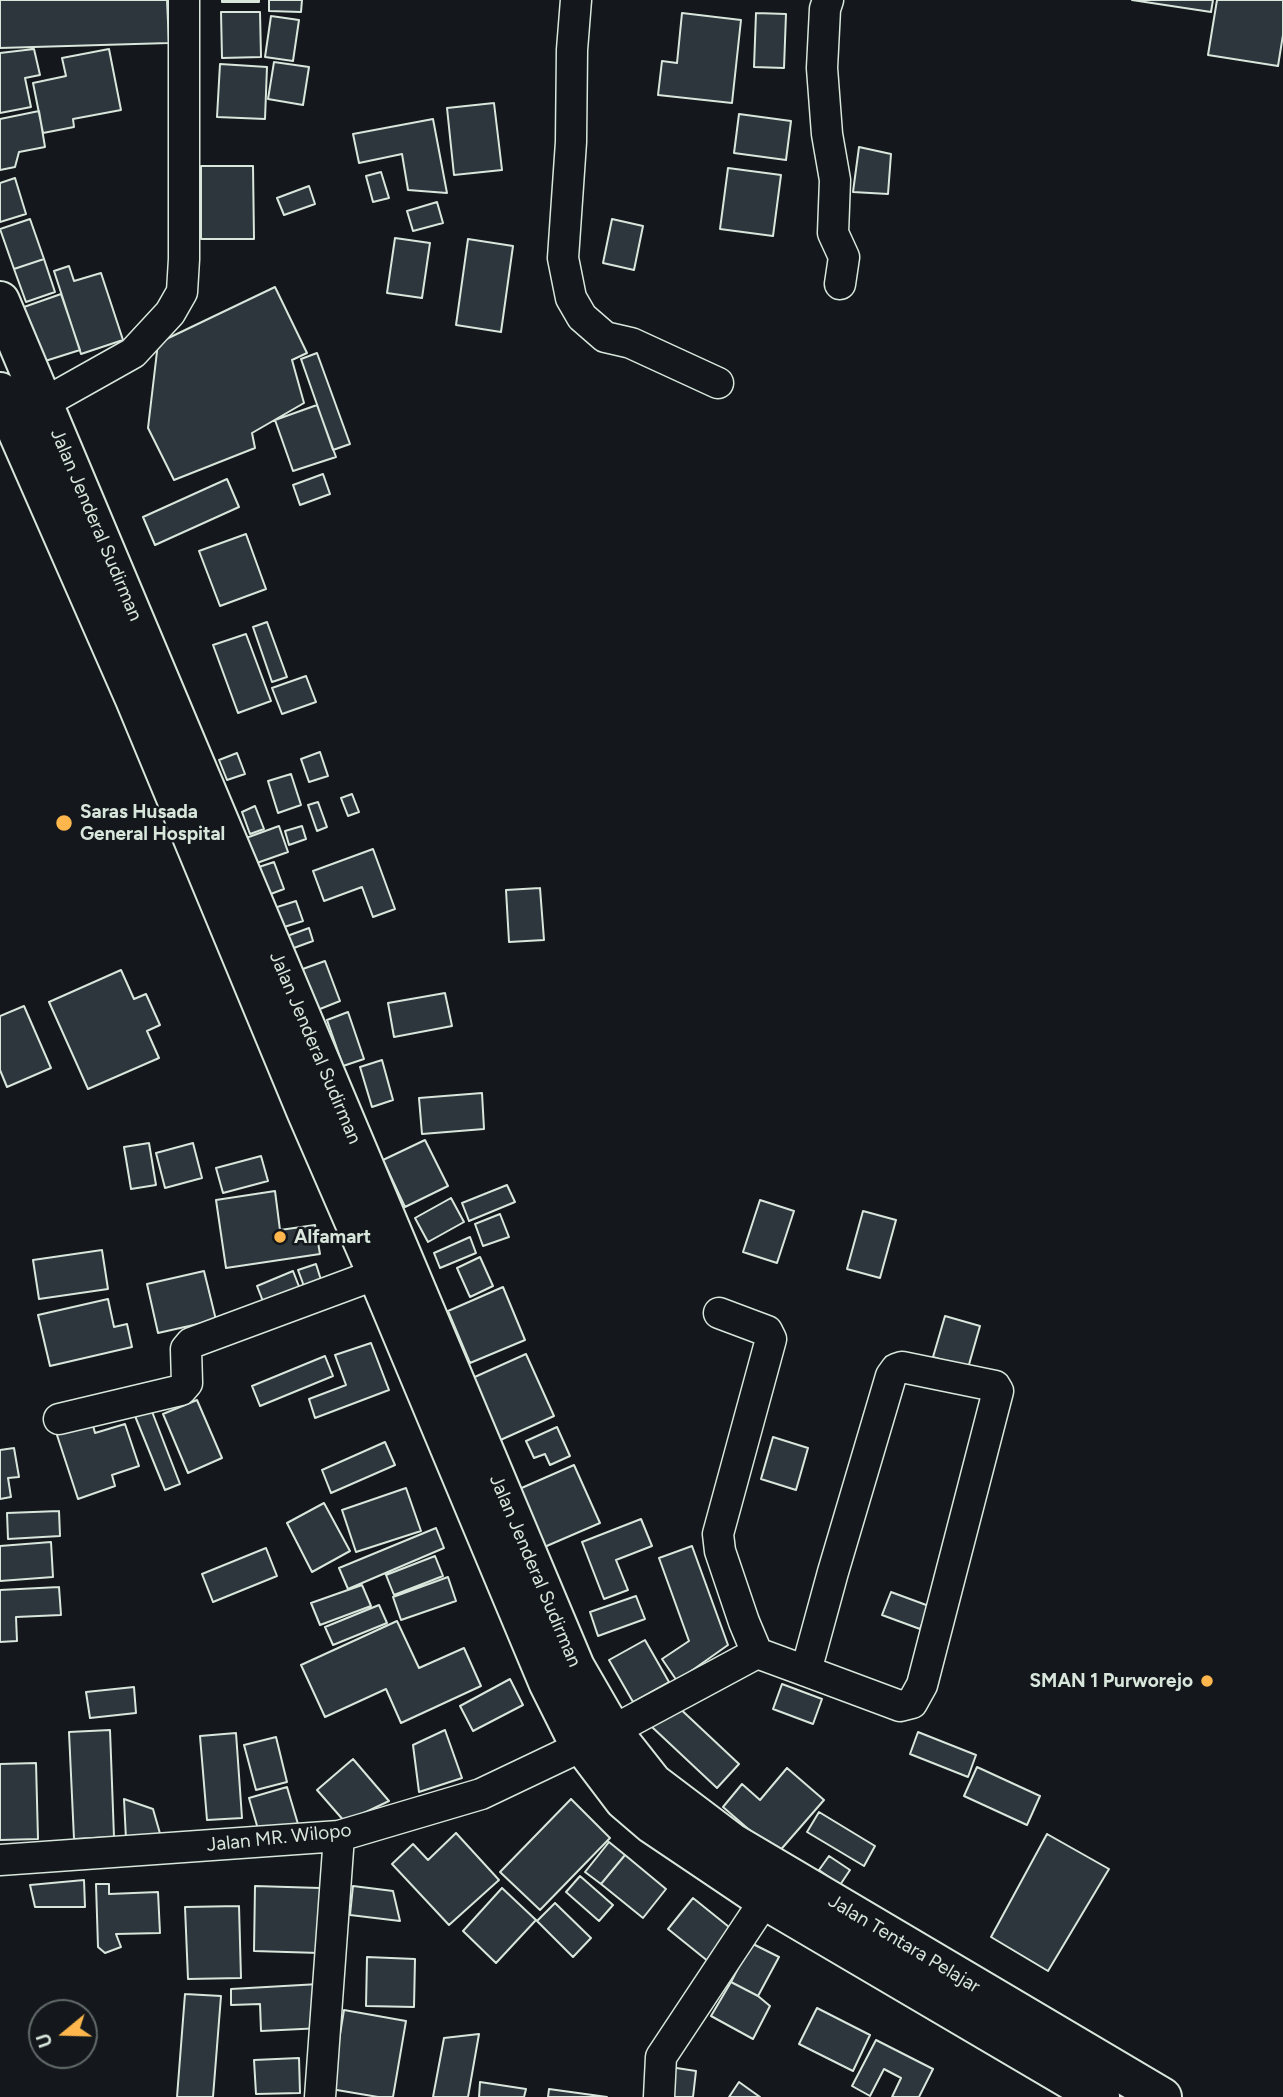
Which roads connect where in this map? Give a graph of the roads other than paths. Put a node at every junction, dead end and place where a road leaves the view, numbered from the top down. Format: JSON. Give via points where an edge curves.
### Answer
{"nodes":[{"id":1,"x":184,"y":0,"type":"edge"},
{"id":2,"x":576,"y":0,"type":"edge"},
{"id":3,"x":821,"y":0,"type":"edge"},
{"id":4,"x":828,"y":0,"type":"edge"},
{"id":5,"x":840,"y":284,"type":"dead end"},
{"id":6,"x":0,"y":301,"type":"edge"},
{"id":7,"x":718,"y":383,"type":"dead end"},
{"id":8,"x":0,"y":392,"type":"edge"},
{"id":9,"x":44,"y":403,"type":"junction"},
{"id":10,"x":139,"y":667,"type":"junction"},
{"id":11,"x":323,"y":1108,"type":"junction"},
{"id":12,"x":377,"y":1274,"type":"junction"},
{"id":13,"x":719,"y":1313,"type":"dead end"},
{"id":14,"x":59,"y":1419,"type":"dead end"},
{"id":15,"x":757,"y":1653,"type":"junction"},
{"id":16,"x":806,"y":1671,"type":"junction"},
{"id":17,"x":598,"y":1738,"type":"junction"},
{"id":18,"x":638,"y":1791,"type":"junction"},
{"id":19,"x":339,"y":1836,"type":"junction"},
{"id":20,"x":0,"y":1860,"type":"edge"},
{"id":21,"x":765,"y":1900,"type":"junction"},
{"id":22,"x":320,"y":2097,"type":"edge"},
{"id":23,"x":659,"y":2097,"type":"edge"},
{"id":24,"x":1100,"y":2097,"type":"edge"},
{"id":25,"x":1162,"y":2097,"type":"edge"}],
"edges":[{"from":1,"to":9,"type":"street","via":[[182,292],[170,313],[133,353]]},
{"from":2,"to":7,"type":"street","via":[[563,258],[571,298],[582,317],[605,337],[631,343]]},
{"from":3,"to":4,"type":"street"},
{"from":4,"to":5,"type":"street","via":[[822,68],[835,180],[833,233],[844,257]]},
{"from":6,"to":9,"type":"main road","name":"Jalan Jenderal Sudirman"},
{"from":8,"to":10,"type":"main road","name":"Jalan Jenderal Sudirman"},
{"from":9,"to":10,"type":"main road","name":"Jalan Jenderal Sudirman"},
{"from":10,"to":11,"type":"main road","name":"Jalan Jenderal Sudirman"},
{"from":11,"to":12,"type":"main road","name":"Jalan Jenderal Sudirman"},
{"from":11,"to":17,"type":"main road","name":"Jalan Jenderal Sudirman","via":[[575,1667]]},
{"from":12,"to":14,"type":"street","via":[[191,1343],[186,1349],[187,1383],[181,1390]]},
{"from":12,"to":17,"type":"main road","name":"Jalan Jenderal Sudirman","via":[[548,1682],[574,1734]]},
{"from":13,"to":15,"type":"street","via":[[767,1331],[771,1339],[718,1534]]},
{"from":15,"to":16,"type":"street"},
{"from":15,"to":17,"type":"street","name":"Jalan MR. Wilopo"},
{"from":16,"to":16,"type":"street","via":[[891,1376],[902,1367],[995,1386],[998,1391],[922,1685],[914,1700],[900,1706]]},
{"from":17,"to":18,"type":"main road","name":"Jalan Jenderal Sudirman"},
{"from":17,"to":19,"type":"street","name":"Jalan MR. Wilopo","via":[[481,1794]]},
{"from":18,"to":21,"type":"main road","name":"Jalan Tentara Pelajar","via":[[652,1824]]},
{"from":18,"to":25,"type":"main road","name":"Jalan Tentara Pelajar"},
{"from":19,"to":20,"type":"street","name":"Jalan MR. Wilopo"},
{"from":19,"to":22,"type":"street"},
{"from":21,"to":23,"type":"street","via":[[661,2057]]},
{"from":21,"to":24,"type":"main road","name":"Jalan Tentara Pelajar"}]}
